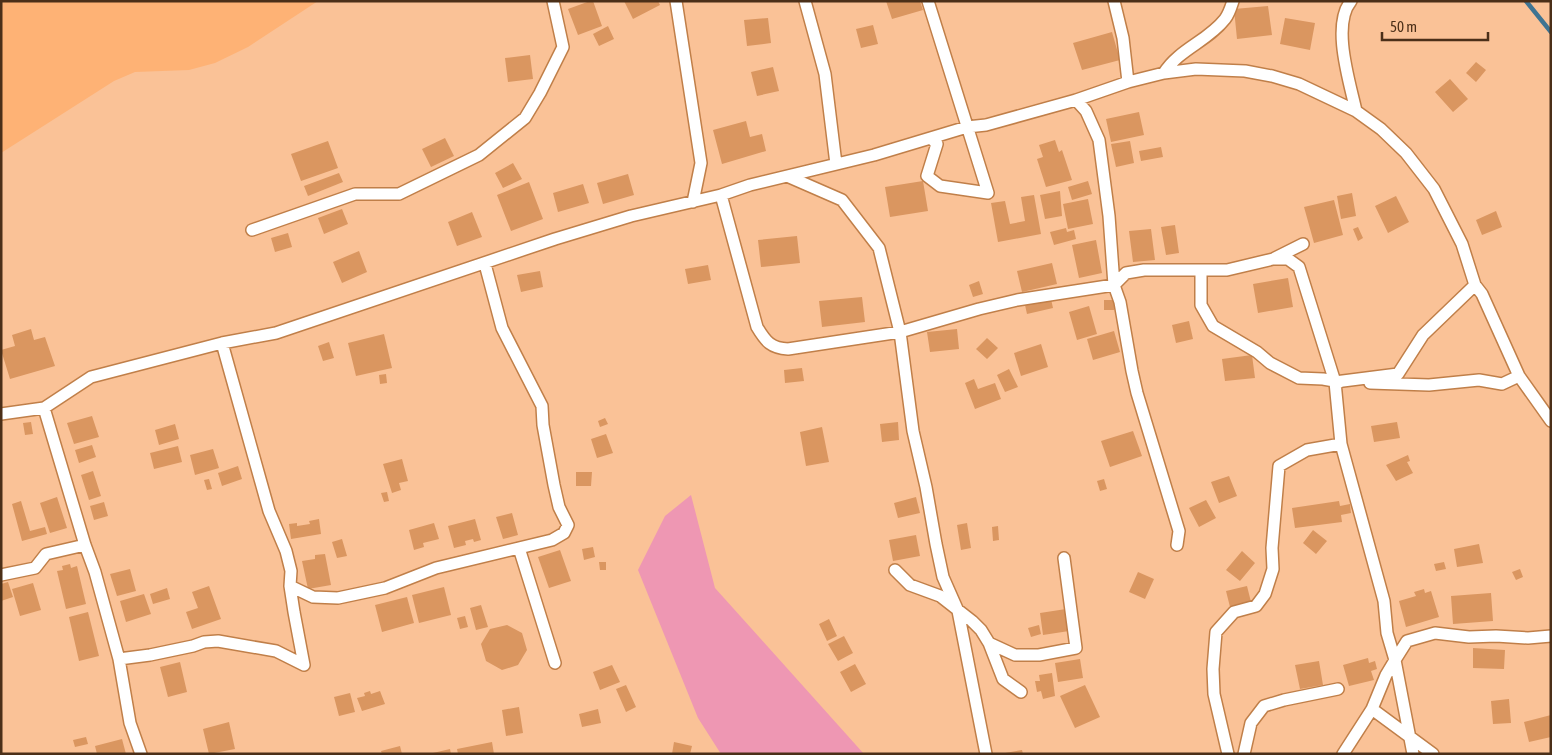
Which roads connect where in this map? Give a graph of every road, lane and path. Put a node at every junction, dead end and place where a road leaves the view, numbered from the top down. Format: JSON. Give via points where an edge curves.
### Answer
{"nodes":[{"id":1,"x":553,"y":1,"type":"edge"},
{"id":2,"x":676,"y":1,"type":"edge"},
{"id":3,"x":805,"y":1,"type":"edge"},
{"id":4,"x":928,"y":1,"type":"edge"},
{"id":5,"x":1114,"y":1,"type":"edge"},
{"id":6,"x":1233,"y":1,"type":"edge"},
{"id":7,"x":1351,"y":1,"type":"edge"},
{"id":8,"x":1164,"y":73,"type":"junction"},
{"id":9,"x":1128,"y":82,"type":"junction"},
{"id":10,"x":1076,"y":100,"type":"junction"},
{"id":11,"x":1356,"y":111,"type":"junction"},
{"id":12,"x":967,"y":127,"type":"junction"},
{"id":13,"x":931,"y":138,"type":"junction"},
{"id":14,"x":836,"y":164,"type":"junction"},
{"id":15,"x":787,"y":176,"type":"junction"},
{"id":16,"x":721,"y":195,"type":"junction"},
{"id":17,"x":693,"y":202,"type":"junction"},
{"id":18,"x":252,"y":230,"type":"dead end"},
{"id":19,"x":1303,"y":244,"type":"dead end"},
{"id":20,"x":1273,"y":259,"type":"junction"},
{"id":21,"x":485,"y":264,"type":"junction"},
{"id":22,"x":1201,"y":271,"type":"junction"},
{"id":23,"x":1114,"y":285,"type":"junction"},
{"id":24,"x":1476,"y":285,"type":"junction"},
{"id":25,"x":900,"y":332,"type":"junction"},
{"id":26,"x":222,"y":342,"type":"junction"},
{"id":27,"x":1519,"y":376,"type":"junction"},
{"id":28,"x":1335,"y":382,"type":"junction"},
{"id":29,"x":1502,"y":384,"type":"junction"},
{"id":30,"x":1529,"y":392,"type":"junction"},
{"id":31,"x":44,"y":408,"type":"junction"},
{"id":32,"x":1,"y":414,"type":"edge"},
{"id":33,"x":1551,"y":421,"type":"edge"},
{"id":34,"x":1341,"y":444,"type":"junction"},
{"id":35,"x":85,"y":545,"type":"junction"},
{"id":36,"x":1177,"y":545,"type":"dead end"},
{"id":37,"x":519,"y":548,"type":"junction"},
{"id":38,"x":1064,"y":558,"type":"dead end"},
{"id":39,"x":895,"y":570,"type":"dead end"},
{"id":40,"x":1,"y":575,"type":"edge"},
{"id":41,"x":290,"y":586,"type":"junction"},
{"id":42,"x":958,"y":611,"type":"junction"},
{"id":43,"x":1551,"y":636,"type":"edge"},
{"id":44,"x":989,"y":643,"type":"junction"},
{"id":45,"x":119,"y":659,"type":"junction"},
{"id":46,"x":1395,"y":660,"type":"junction"},
{"id":47,"x":555,"y":663,"type":"dead end"},
{"id":48,"x":1338,"y":689,"type":"dead end"},
{"id":49,"x":1020,"y":692,"type":"dead end"},
{"id":50,"x":1372,"y":709,"type":"junction"},
{"id":51,"x":1408,"y":737,"type":"junction"},
{"id":52,"x":141,"y":754,"type":"edge"},
{"id":53,"x":986,"y":754,"type":"edge"},
{"id":54,"x":1228,"y":754,"type":"edge"},
{"id":55,"x":1244,"y":754,"type":"edge"},
{"id":56,"x":1343,"y":754,"type":"edge"},
{"id":57,"x":1413,"y":754,"type":"edge"},
{"id":58,"x":1433,"y":754,"type":"edge"}],
"edges":[{"from":1,"to":18,"type":"street","via":[[563,47],[525,118],[479,155],[399,194],[355,194]]},
{"from":2,"to":17,"type":"street","via":[[701,163]]},
{"from":3,"to":14,"type":"street","via":[[825,74]]},
{"from":4,"to":12,"type":"street"},
{"from":5,"to":9,"type":"street","via":[[1123,38]]},
{"from":6,"to":8,"type":"street","via":[[1226,19],[1171,61]]},
{"from":7,"to":11,"type":"street","via":[[1342,42]]},
{"from":8,"to":9,"type":"street"},
{"from":8,"to":11,"type":"street","via":[[1196,68],[1272,76],[1299,84]]},
{"from":9,"to":10,"type":"street"},
{"from":10,"to":12,"type":"street","via":[[986,125]]},
{"from":10,"to":23,"type":"street","via":[[1086,111],[1099,140]]},
{"from":11,"to":24,"type":"street","via":[[1406,153],[1434,189],[1462,244]]},
{"from":12,"to":13,"type":"street"},
{"from":12,"to":13,"type":"street","via":[[988,192],[940,186],[927,176],[936,144]]},
{"from":13,"to":14,"type":"street"},
{"from":14,"to":15,"type":"street"},
{"from":15,"to":16,"type":"street"},
{"from":15,"to":25,"type":"street","via":[[842,200],[879,248]]},
{"from":16,"to":17,"type":"street"},
{"from":16,"to":25,"type":"street","via":[[758,327],[765,340],[776,348],[788,349]]},
{"from":17,"to":21,"type":"street","via":[[631,216]]},
{"from":19,"to":20,"type":"street"},
{"from":20,"to":22,"type":"street","via":[[1227,270]]},
{"from":20,"to":28,"type":"street","via":[[1288,260],[1299,267]]},
{"from":21,"to":26,"type":"street","via":[[276,333]]},
{"from":21,"to":37,"type":"street","via":[[502,328],[542,406],[542,425],[554,485],[568,525],[564,533],[552,540]]},
{"from":22,"to":23,"type":"street","via":[[1144,270],[1126,273]]},
{"from":22,"to":28,"type":"street","via":[[1201,305],[1213,326],[1299,378]]},
{"from":23,"to":25,"type":"street","via":[[1017,300]]},
{"from":23,"to":36,"type":"street","via":[[1132,371],[1179,531]]},
{"from":24,"to":27,"type":"street"},
{"from":24,"to":28,"type":"street","via":[[1423,335],[1398,374]]},
{"from":25,"to":42,"type":"street","via":[[913,431],[936,544],[943,577]]},
{"from":26,"to":31,"type":"street","via":[[91,377]]},
{"from":26,"to":41,"type":"street","via":[[269,511],[286,551],[291,571]]},
{"from":27,"to":29,"type":"street"},
{"from":27,"to":30,"type":"street"},
{"from":28,"to":29,"type":"street","via":[[1429,385],[1479,380]]},
{"from":28,"to":34,"type":"street"},
{"from":29,"to":30,"type":"street","via":[[1512,384]]},
{"from":30,"to":33,"type":"street"},
{"from":31,"to":32,"type":"street"},
{"from":31,"to":35,"type":"street"},
{"from":34,"to":46,"type":"street","via":[[1384,602],[1387,633]]},
{"from":34,"to":54,"type":"street","via":[[1306,450],[1279,466],[1273,569],[1265,594],[1256,606],[1234,612],[1216,632],[1212,669],[1214,694]]},
{"from":35,"to":40,"type":"street","via":[[46,554],[35,568]]},
{"from":35,"to":45,"type":"street"},
{"from":37,"to":41,"type":"street","via":[[436,568],[386,588],[338,598],[313,597]]},
{"from":37,"to":47,"type":"street"},
{"from":38,"to":44,"type":"street","via":[[1076,648],[1039,655],[1015,655]]},
{"from":39,"to":42,"type":"street","via":[[910,585],[940,596]]},
{"from":41,"to":45,"type":"street","via":[[304,665],[276,651],[218,641]]},
{"from":42,"to":44,"type":"street","via":[[981,630]]},
{"from":42,"to":53,"type":"street"},
{"from":43,"to":46,"type":"street","via":[[1469,637],[1435,633],[1407,641]]},
{"from":44,"to":49,"type":"street","via":[[1004,679]]},
{"from":45,"to":52,"type":"street","via":[[130,723]]},
{"from":46,"to":50,"type":"street"},
{"from":46,"to":51,"type":"street"},
{"from":48,"to":55,"type":"street","via":[[1264,706],[1251,723]]},
{"from":50,"to":51,"type":"street"},
{"from":50,"to":56,"type":"street"},
{"from":51,"to":57,"type":"street"},
{"from":51,"to":58,"type":"street"}]}
